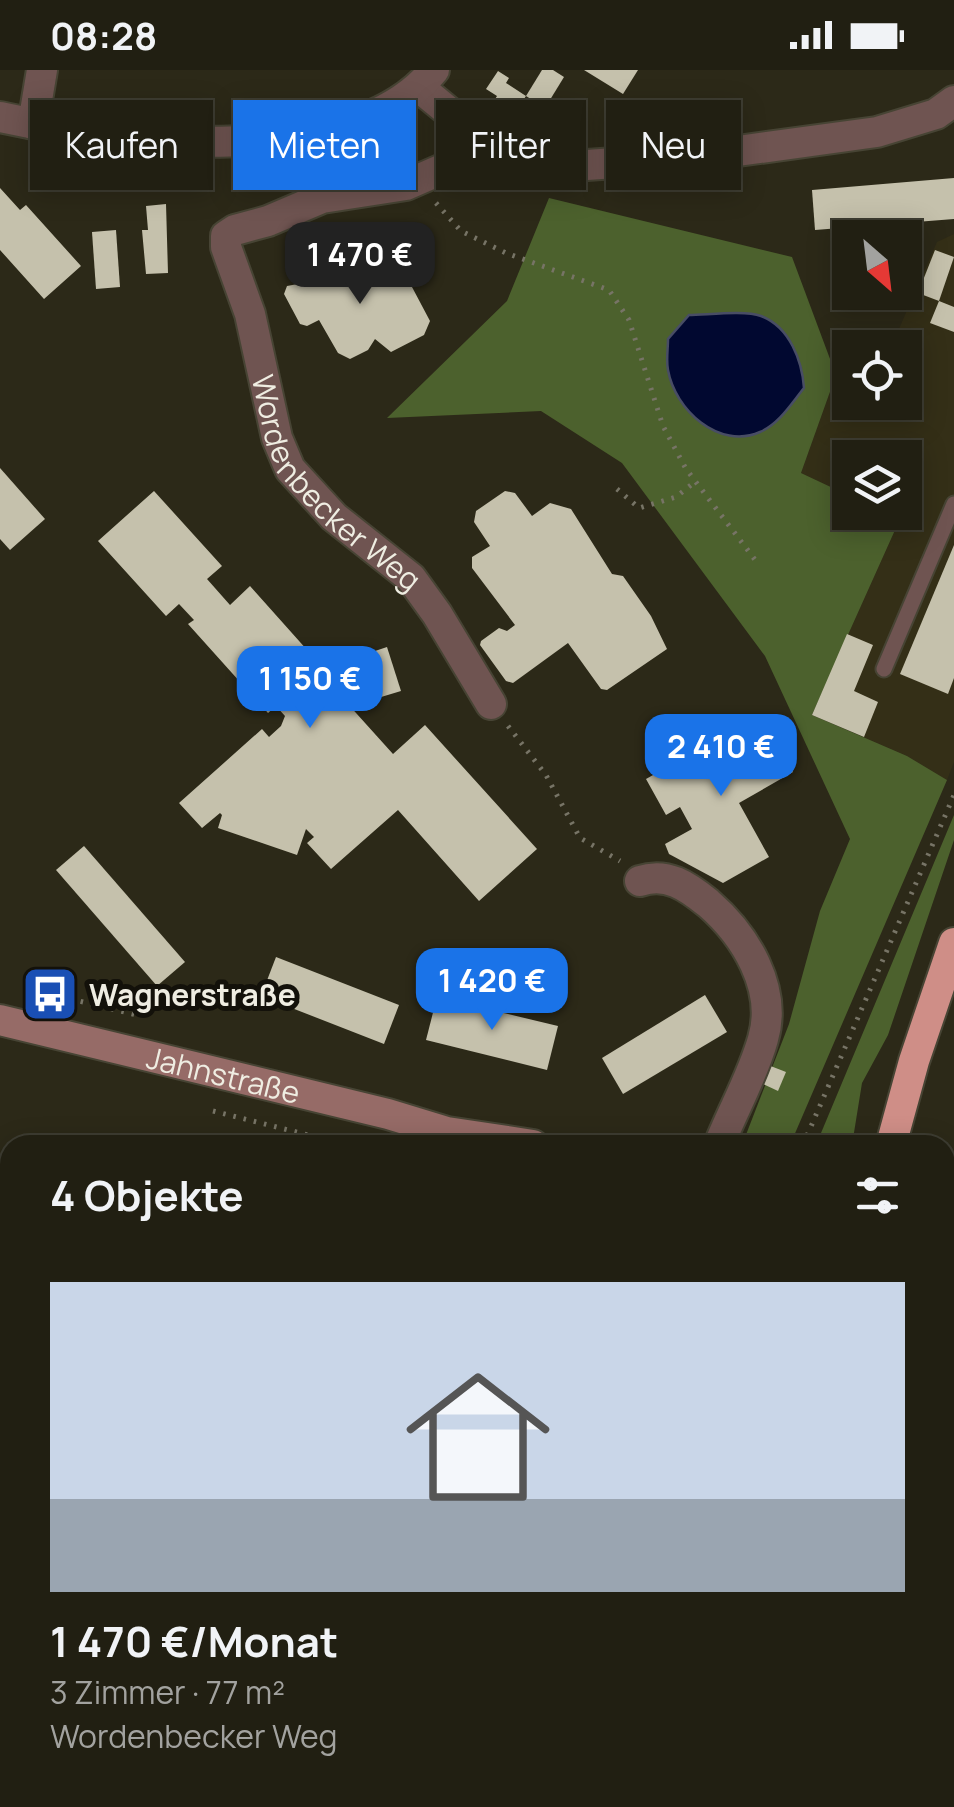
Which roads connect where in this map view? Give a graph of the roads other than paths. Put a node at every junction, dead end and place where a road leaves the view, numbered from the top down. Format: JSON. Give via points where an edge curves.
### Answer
{"nodes":[{"id":1,"x":42,"y":70,"type":"edge"},
{"id":2,"x":427,"y":79,"type":"edge"},
{"id":3,"x":37,"y":100,"type":"edge"},
{"id":4,"x":447,"y":100,"type":"edge"},
{"id":5,"x":954,"y":101,"type":"edge"},
{"id":6,"x":0,"y":117,"type":"edge"},
{"id":7,"x":30,"y":123,"type":"edge"},
{"id":8,"x":213,"y":144,"type":"edge"},
{"id":9,"x":586,"y":165,"type":"edge"},
{"id":10,"x":436,"y":171,"type":"edge"},
{"id":11,"x":954,"y":504,"type":"edge"},
{"id":12,"x":884,"y":669,"type":"dead end"},
{"id":13,"x":491,"y":704,"type":"road end"},
{"id":14,"x":640,"y":881,"type":"road end"},
{"id":15,"x":954,"y":944,"type":"edge"},
{"id":16,"x":0,"y":1020,"type":"edge"},
{"id":17,"x":439,"y":1135,"type":"edge"},
{"id":18,"x":723,"y":1135,"type":"edge"},
{"id":19,"x":894,"y":1135,"type":"edge"}],
"edges":[{"from":1,"to":3,"type":"street"},
{"from":2,"to":4,"type":"street"},
{"from":2,"to":8,"type":"street","via":[[376,112],[330,130]]},
{"from":5,"to":9,"type":"street","via":[[936,114],[877,132]]},
{"from":6,"to":7,"type":"street"},
{"from":10,"to":13,"type":"street","name":"Wordenbecker Weg","via":[[406,185],[322,198],[234,230],[226,247],[290,469],[334,517],[411,578]]},
{"from":11,"to":12,"type":"lane"},
{"from":14,"to":18,"type":"street","via":[[658,875],[699,896],[743,940],[761,977],[764,1038]]},
{"from":15,"to":19,"type":"highway"},
{"from":16,"to":17,"type":"street","name":"Jahnstraße","via":[[388,1114]]}]}
